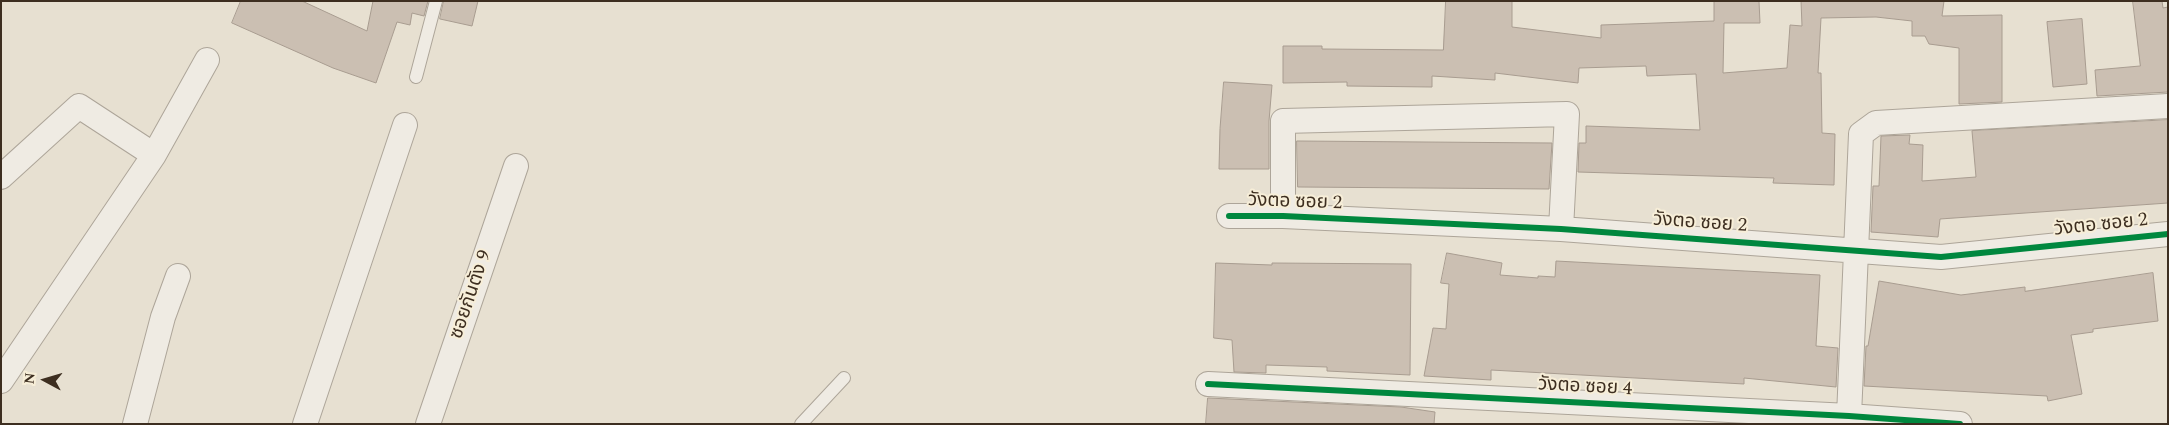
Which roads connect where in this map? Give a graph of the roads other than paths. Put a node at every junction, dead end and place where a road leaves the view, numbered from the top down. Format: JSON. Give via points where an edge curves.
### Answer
{"nodes":[{"id":1,"x":436,"y":1,"type":"edge"},
{"id":2,"x":207,"y":60,"type":"dead end"},
{"id":3,"x":416,"y":77,"type":"dead end"},
{"id":4,"x":2168,"y":106,"type":"edge"},
{"id":5,"x":405,"y":125,"type":"dead end"},
{"id":6,"x":154,"y":155,"type":"junction"},
{"id":7,"x":516,"y":166,"type":"dead end"},
{"id":8,"x":1,"y":177,"type":"edge"},
{"id":9,"x":1229,"y":216,"type":"dead end"},
{"id":10,"x":1284,"y":216,"type":"junction"},
{"id":11,"x":1561,"y":228,"type":"junction"},
{"id":12,"x":2168,"y":234,"type":"edge"},
{"id":13,"x":1854,"y":250,"type":"junction"},
{"id":14,"x":178,"y":276,"type":"dead end"},
{"id":15,"x":844,"y":378,"type":"dead end"},
{"id":16,"x":1,"y":381,"type":"edge"},
{"id":17,"x":1208,"y":384,"type":"dead end"},
{"id":18,"x":1849,"y":416,"type":"junction"},
{"id":19,"x":135,"y":424,"type":"edge"},
{"id":20,"x":305,"y":424,"type":"edge"},
{"id":21,"x":428,"y":424,"type":"edge"},
{"id":22,"x":801,"y":424,"type":"edge"},
{"id":23,"x":1960,"y":424,"type":"edge"}],
"edges":[{"from":1,"to":3,"type":"lane"},
{"from":2,"to":6,"type":"street"},
{"from":4,"to":13,"type":"street","via":[[1876,123],[1860,134]]},
{"from":5,"to":20,"type":"street"},
{"from":6,"to":8,"type":"street","via":[[79,106]]},
{"from":6,"to":16,"type":"street"},
{"from":7,"to":21,"type":"street","name":"ซอยกันตัง 9"},
{"from":9,"to":10,"type":"street","name":"วังตอ ซอย 2"},
{"from":10,"to":11,"type":"street","name":"วังตอ ซอย 2"},
{"from":10,"to":11,"type":"street","via":[[1283,120],[1567,114]]},
{"from":11,"to":13,"type":"street","name":"วังตอ ซอย 2"},
{"from":12,"to":13,"type":"street","name":"วังตอ ซอย 2","via":[[1941,257]]},
{"from":13,"to":18,"type":"street"},
{"from":14,"to":19,"type":"street","via":[[162,317]]},
{"from":15,"to":22,"type":"lane"},
{"from":17,"to":18,"type":"street","name":"วังตอ ซอย 4"},
{"from":18,"to":23,"type":"street","name":"วังตอ ซอย 4"}]}
